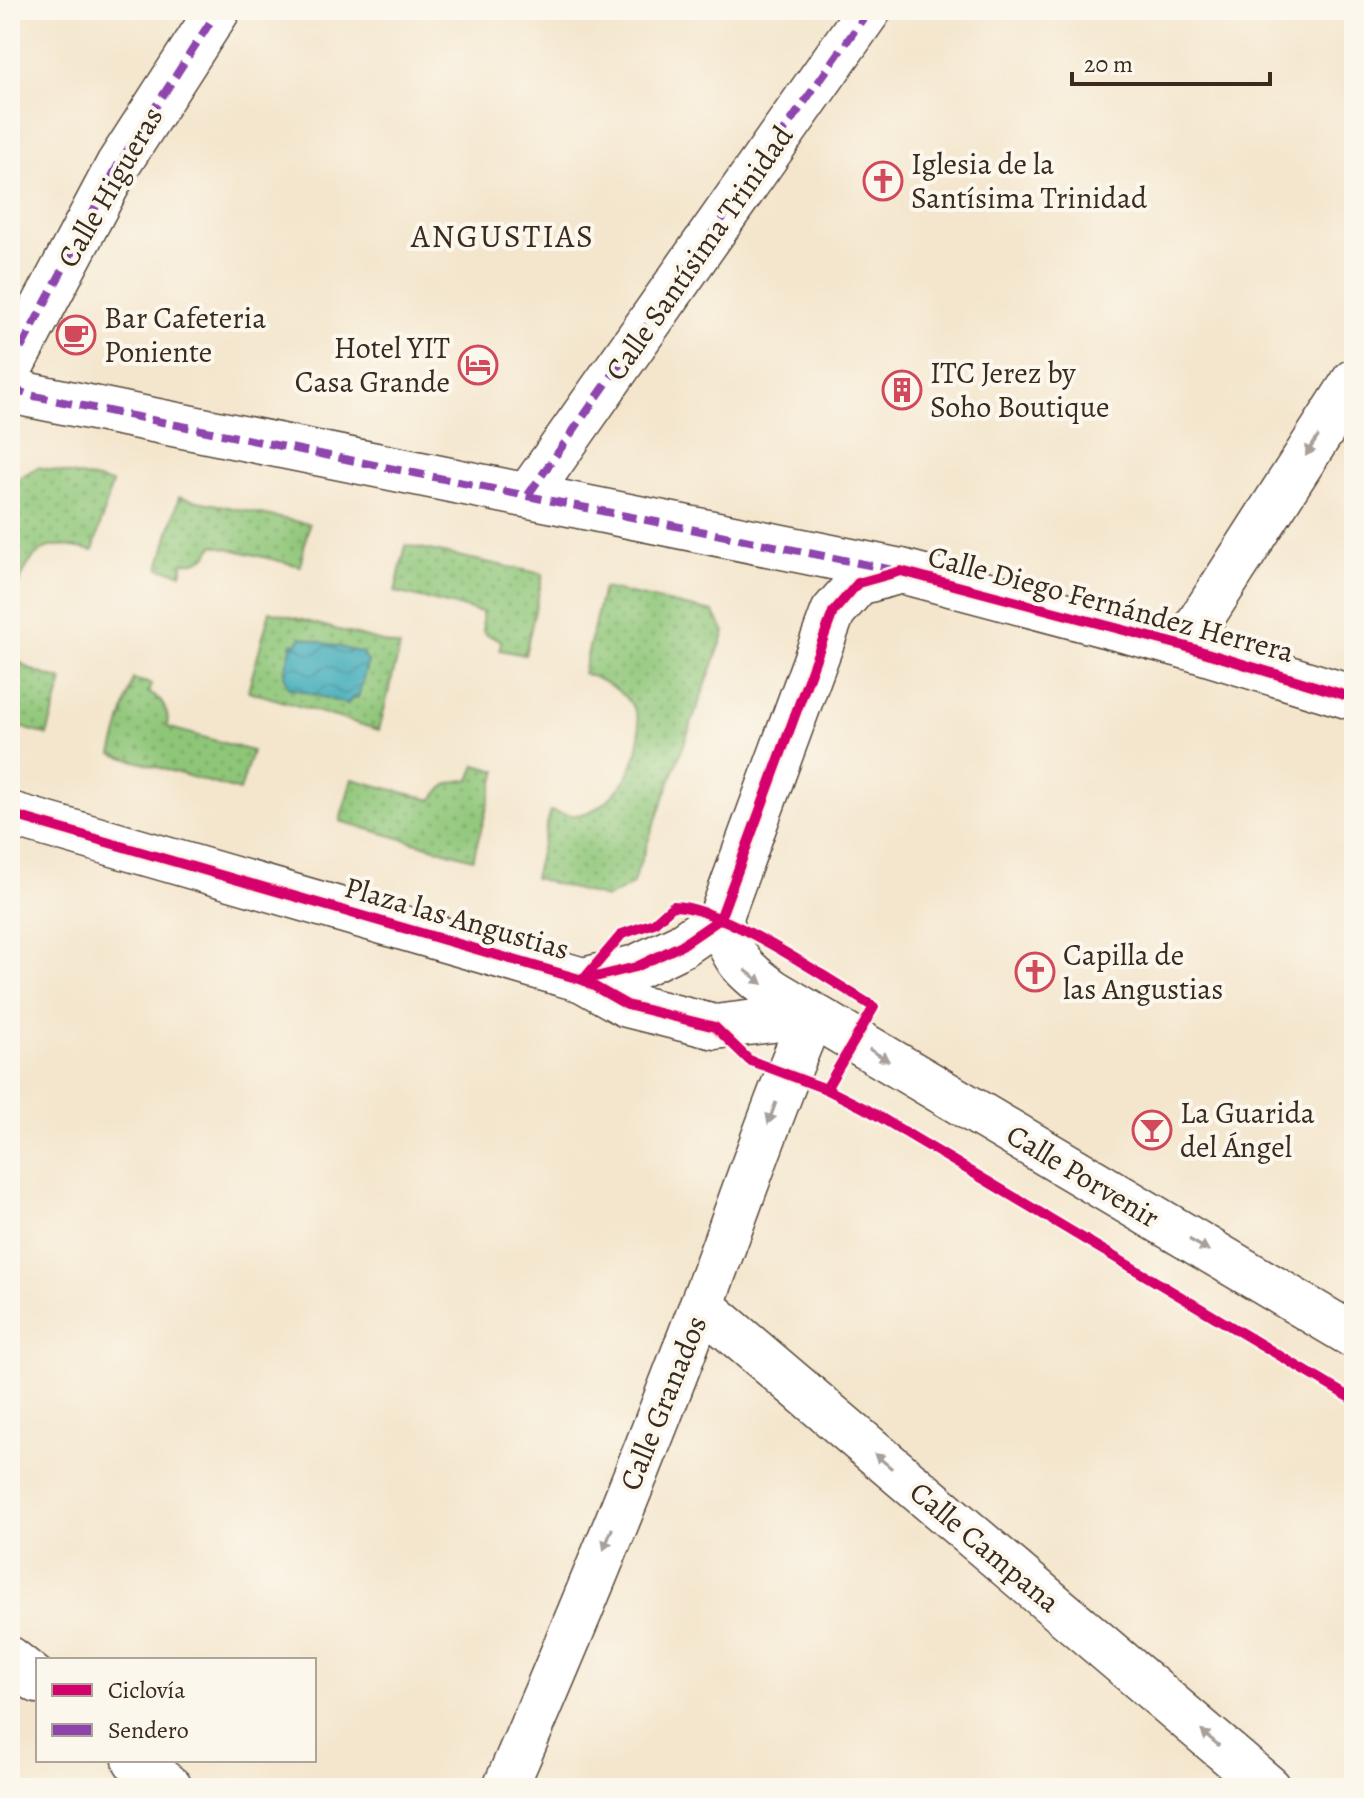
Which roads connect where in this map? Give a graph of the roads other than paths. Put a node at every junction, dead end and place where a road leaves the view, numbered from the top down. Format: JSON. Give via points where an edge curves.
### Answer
{"nodes":[{"id":1,"x":218,"y":10,"type":"edge"},
{"id":2,"x":869,"y":10,"type":"edge"},
{"id":3,"x":10,"y":369,"type":"edge"},
{"id":4,"x":1354,"y":381,"type":"edge"},
{"id":5,"x":10,"y":388,"type":"edge"},
{"id":6,"x":528,"y":495,"type":"junction"},
{"id":7,"x":901,"y":571,"type":"junction"},
{"id":8,"x":1184,"y":646,"type":"junction"},
{"id":9,"x":1354,"y":698,"type":"edge"},
{"id":10,"x":10,"y":814,"type":"edge"},
{"id":11,"x":720,"y":919,"type":"junction"},
{"id":12,"x":583,"y":980,"type":"junction"},
{"id":13,"x":812,"y":1015,"type":"junction"},
{"id":14,"x":702,"y":1306,"type":"junction"},
{"id":15,"x":1354,"y":1336,"type":"edge"},
{"id":16,"x":10,"y":1659,"type":"edge"},
{"id":17,"x":36,"y":1679,"type":"edge"},
{"id":18,"x":138,"y":1762,"type":"edge"},
{"id":19,"x":170,"y":1788,"type":"edge"},
{"id":20,"x":505,"y":1788,"type":"edge"},
{"id":21,"x":1269,"y":1788,"type":"edge"}],
"edges":[{"from":1,"to":3,"type":"street","name":"Calle Higueras","via":[[118,165]]},
{"from":2,"to":6,"type":"street","name":"Calle Santísima Trinidad"},
{"from":4,"to":8,"type":"street","one_way":true},
{"from":5,"to":6,"type":"street"},
{"from":6,"to":7,"type":"street"},
{"from":7,"to":8,"type":"street","name":"Calle Diego Fernández Herrera"},
{"from":7,"to":11,"type":"street","via":[[858,583],[833,612]]},
{"from":8,"to":9,"type":"street","name":"Calle Diego Fernández Herrera"},
{"from":10,"to":12,"type":"street","name":"Plaza las Angustias"},
{"from":11,"to":12,"type":"street","name":"Plaza las Angustias","via":[[636,967]]},
{"from":11,"to":13,"type":"street","name":"Calle Porvenir","one_way":true,"via":[[744,971]]},
{"from":12,"to":13,"type":"street","via":[[627,1005],[715,1027]]},
{"from":13,"to":14,"type":"street","name":"Calle Granados","one_way":true},
{"from":13,"to":15,"type":"street","name":"Calle Porvenir","one_way":true},
{"from":14,"to":20,"type":"street","name":"Calle Granados","one_way":true},
{"from":21,"to":14,"type":"street","name":"Calle Campana","one_way":true},
{"from":16,"to":17,"type":"street"},
{"from":18,"to":19,"type":"street"}]}
